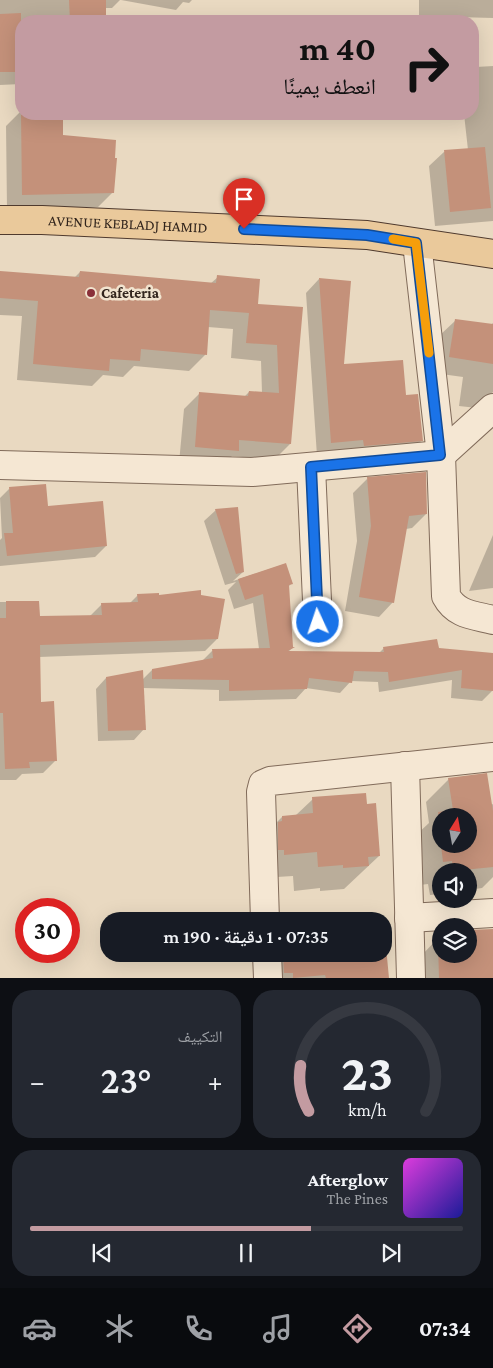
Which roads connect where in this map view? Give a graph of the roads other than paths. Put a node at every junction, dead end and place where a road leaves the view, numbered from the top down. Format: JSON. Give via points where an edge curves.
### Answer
{"nodes":[{"id":1,"x":0,"y":220,"type":"edge"},
{"id":2,"x":416,"y":243,"type":"junction"},
{"id":3,"x":493,"y":254,"type":"edge"},
{"id":4,"x":493,"y":408,"type":"edge"},
{"id":5,"x":440,"y":455,"type":"junction"},
{"id":6,"x":0,"y":466,"type":"edge"},
{"id":7,"x":311,"y":467,"type":"junction"},
{"id":8,"x":493,"y":620,"type":"edge"},
{"id":9,"x":318,"y":622,"type":"dead end"},
{"id":10,"x":493,"y":757,"type":"edge"},
{"id":11,"x":405,"y":766,"type":"junction"},
{"id":12,"x":266,"y":912,"type":"edge"},
{"id":13,"x":493,"y":913,"type":"edge"},
{"id":14,"x":409,"y":918,"type":"junction"},
{"id":15,"x":267,"y":962,"type":"edge"},
{"id":16,"x":268,"y":978,"type":"edge"},
{"id":17,"x":411,"y":978,"type":"edge"}],
"edges":[{"from":1,"to":2,"type":"main road","name":"AVENUE KEBLADJ HAMID","via":[[284,230],[367,235]]},
{"from":2,"to":3,"type":"main road","name":"AVENUE KEBLADJ HAMID"},
{"from":2,"to":5,"type":"street"},
{"from":4,"to":5,"type":"street"},
{"from":5,"to":7,"type":"street"},
{"from":5,"to":8,"type":"street","via":[[446,596],[451,606],[460,611]]},
{"from":6,"to":7,"type":"street","via":[[252,472]]},
{"from":7,"to":9,"type":"street"},
{"from":10,"to":11,"type":"street"},
{"from":11,"to":12,"type":"street","via":[[263,784]]},
{"from":11,"to":14,"type":"street"},
{"from":13,"to":14,"type":"street"},
{"from":14,"to":17,"type":"street"},
{"from":15,"to":16,"type":"street"}]}
